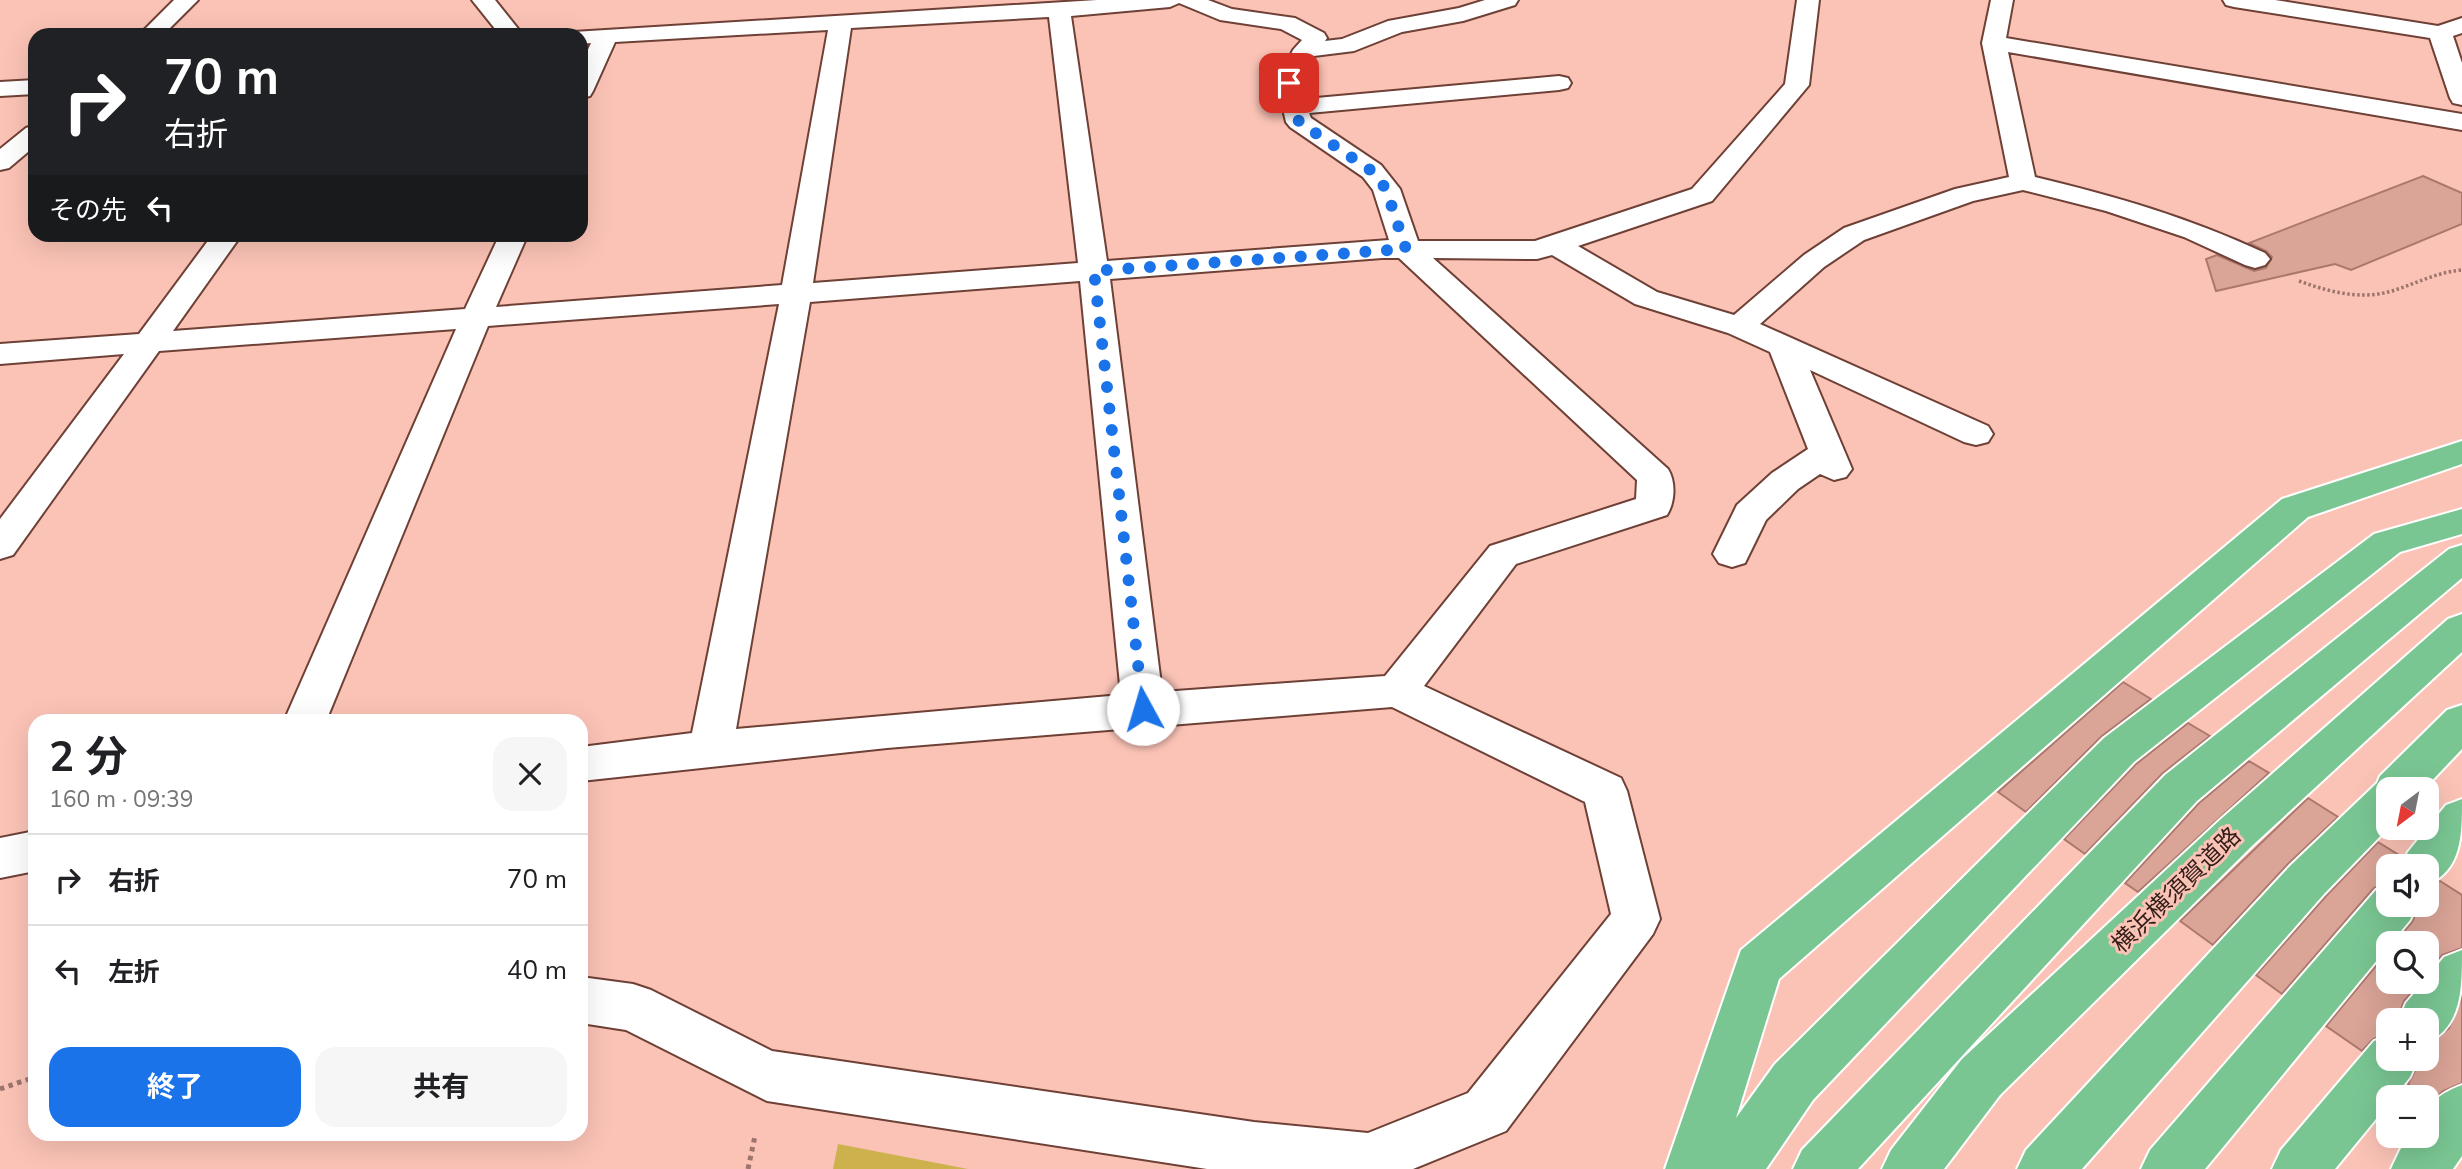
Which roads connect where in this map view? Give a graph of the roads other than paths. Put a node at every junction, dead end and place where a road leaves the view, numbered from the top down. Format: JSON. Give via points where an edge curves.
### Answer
{"nodes":[{"id":1,"x":187,"y":0,"type":"edge"},
{"id":2,"x":483,"y":0,"type":"edge"},
{"id":3,"x":1170,"y":0,"type":"edge"},
{"id":4,"x":1188,"y":0,"type":"edge"},
{"id":5,"x":1507,"y":0,"type":"edge"},
{"id":6,"x":1808,"y":0,"type":"edge"},
{"id":7,"x":2002,"y":0,"type":"edge"},
{"id":8,"x":2234,"y":0,"type":"edge"},
{"id":9,"x":1059,"y":10,"type":"junction"},
{"id":10,"x":841,"y":22,"type":"junction"},
{"id":11,"x":157,"y":28,"type":"edge"},
{"id":12,"x":506,"y":28,"type":"edge"},
{"id":13,"x":2451,"y":29,"type":"edge"},
{"id":14,"x":607,"y":36,"type":"junction"},
{"id":15,"x":588,"y":37,"type":"edge"},
{"id":16,"x":1994,"y":43,"type":"junction"},
{"id":17,"x":1305,"y":50,"type":"junction"},
{"id":18,"x":588,"y":76,"type":"edge"},
{"id":19,"x":1559,"y":83,"type":"dead end"},
{"id":20,"x":28,"y":87,"type":"edge"},
{"id":21,"x":0,"y":89,"type":"edge"},
{"id":22,"x":2462,"y":98,"type":"edge"},
{"id":23,"x":1296,"y":107,"type":"junction"},
{"id":24,"x":2462,"y":122,"type":"edge"},
{"id":25,"x":28,"y":139,"type":"edge"},
{"id":26,"x":0,"y":162,"type":"edge"},
{"id":27,"x":2023,"y":182,"type":"junction"},
{"id":28,"x":222,"y":242,"type":"edge"},
{"id":29,"x":510,"y":242,"type":"edge"},
{"id":30,"x":1553,"y":244,"type":"junction"},
{"id":31,"x":1406,"y":249,"type":"junction"},
{"id":32,"x":2255,"y":259,"type":"road end"},
{"id":33,"x":1094,"y":271,"type":"junction"},
{"id":34,"x":796,"y":294,"type":"junction"},
{"id":35,"x":476,"y":318,"type":"junction"},
{"id":36,"x":1739,"y":326,"type":"junction"},
{"id":37,"x":148,"y":343,"type":"junction"},
{"id":38,"x":1783,"y":345,"type":"junction"},
{"id":39,"x":0,"y":354,"type":"edge"},
{"id":40,"x":1976,"y":434,"type":"dead end"},
{"id":41,"x":2462,"y":452,"type":"edge"},
{"id":42,"x":2462,"y":521,"type":"edge"},
{"id":43,"x":0,"y":546,"type":"edge"},
{"id":44,"x":1732,"y":554,"type":"dead end"},
{"id":45,"x":2462,"y":558,"type":"edge"},
{"id":46,"x":2462,"y":629,"type":"edge"},
{"id":47,"x":1397,"y":691,"type":"junction"},
{"id":48,"x":1143,"y":709,"type":"junction"},
{"id":49,"x":308,"y":714,"type":"edge"},
{"id":50,"x":2462,"y":722,"type":"edge"},
{"id":51,"x":710,"y":747,"type":"junction"},
{"id":52,"x":588,"y":763,"type":"edge"},
{"id":53,"x":2408,"y":777,"type":"edge"},
{"id":54,"x":2376,"y":810,"type":"edge"},
{"id":55,"x":2462,"y":818,"type":"edge"},
{"id":56,"x":28,"y":852,"type":"edge"},
{"id":57,"x":2434,"y":854,"type":"edge"},
{"id":58,"x":0,"y":858,"type":"edge"},
{"id":59,"x":2383,"y":917,"type":"edge"},
{"id":60,"x":2462,"y":973,"type":"edge"},
{"id":61,"x":588,"y":1001,"type":"edge"},
{"id":62,"x":2434,"y":1008,"type":"edge"},
{"id":63,"x":2382,"y":1071,"type":"edge"},
{"id":64,"x":2462,"y":1111,"type":"edge"},
{"id":65,"x":1693,"y":1169,"type":"edge"},
{"id":66,"x":1733,"y":1169,"type":"edge"},
{"id":67,"x":1821,"y":1169,"type":"edge"},
{"id":68,"x":1910,"y":1169,"type":"edge"},
{"id":69,"x":2045,"y":1169,"type":"edge"},
{"id":70,"x":2169,"y":1169,"type":"edge"},
{"id":71,"x":2300,"y":1169,"type":"edge"},
{"id":72,"x":2419,"y":1169,"type":"edge"}],
"edges":[{"from":1,"to":11,"type":"street"},
{"from":2,"to":12,"type":"street"},
{"from":3,"to":9,"type":"street"},
{"from":4,"to":17,"type":"street","via":[[1228,15],[1287,23],[1317,38]]},
{"from":5,"to":17,"type":"street","via":[[1463,14],[1396,26],[1346,46]]},
{"from":6,"to":30,"type":"street","via":[[1797,85],[1702,195]]},
{"from":7,"to":16,"type":"street"},
{"from":8,"to":13,"type":"street"},
{"from":9,"to":10,"type":"street"},
{"from":9,"to":33,"type":"street"},
{"from":10,"to":14,"type":"street"},
{"from":10,"to":34,"type":"street"},
{"from":13,"to":22,"type":"street"},
{"from":14,"to":15,"type":"street"},
{"from":14,"to":18,"type":"street"},
{"from":16,"to":24,"type":"street"},
{"from":16,"to":27,"type":"street"},
{"from":17,"to":23,"type":"street","via":[[1289,83]]},
{"from":19,"to":23,"type":"street"},
{"from":20,"to":21,"type":"street"},
{"from":23,"to":31,"type":"street","via":[[1299,122],[1372,171],[1386,189]]},
{"from":25,"to":26,"type":"street"},
{"from":27,"to":32,"type":"street","via":[[2194,231]]},
{"from":27,"to":36,"type":"street","via":[[1965,195],[1854,234],[1814,261]]},
{"from":28,"to":37,"type":"street"},
{"from":29,"to":35,"type":"street"},
{"from":30,"to":31,"type":"street","via":[[1536,250]]},
{"from":30,"to":36,"type":"street","via":[[1646,298]]},
{"from":31,"to":33,"type":"street"},
{"from":31,"to":47,"type":"street","via":[[1654,477],[1654,506],[1503,555]]},
{"from":33,"to":34,"type":"street"},
{"from":33,"to":48,"type":"street"},
{"from":34,"to":35,"type":"street"},
{"from":34,"to":51,"type":"street"},
{"from":35,"to":37,"type":"street"},
{"from":35,"to":49,"type":"street"},
{"from":36,"to":38,"type":"street"},
{"from":37,"to":39,"type":"street"},
{"from":37,"to":43,"type":"street"},
{"from":38,"to":40,"type":"street"},
{"from":38,"to":44,"type":"street","via":[[1831,460],[1785,481],[1750,514]]},
{"from":41,"to":65,"type":"highway","via":[[2295,508],[1758,966]]},
{"from":42,"to":66,"type":"highway","via":[[2387,543],[2119,750],[1794,1082]]},
{"from":45,"to":67,"type":"highway","via":[[2181,788]]},
{"from":46,"to":68,"type":"highway","name":"横浜横須賀道路","via":[[2237,832],[1981,1077]]},
{"from":47,"to":48,"type":"street"},
{"from":47,"to":61,"type":"street","via":[[1605,791],[1636,919],[1487,1111],[1368,1160],[1254,1149],[767,1076],[633,1007]]},
{"from":48,"to":51,"type":"street"},
{"from":50,"to":53,"type":"highway"},
{"from":51,"to":52,"type":"street"},
{"from":54,"to":69,"type":"highway"},
{"from":55,"to":57,"type":"highway"},
{"from":56,"to":58,"type":"street"},
{"from":59,"to":70,"type":"highway"},
{"from":60,"to":62,"type":"highway"},
{"from":63,"to":71,"type":"highway"},
{"from":64,"to":72,"type":"highway"}]}
